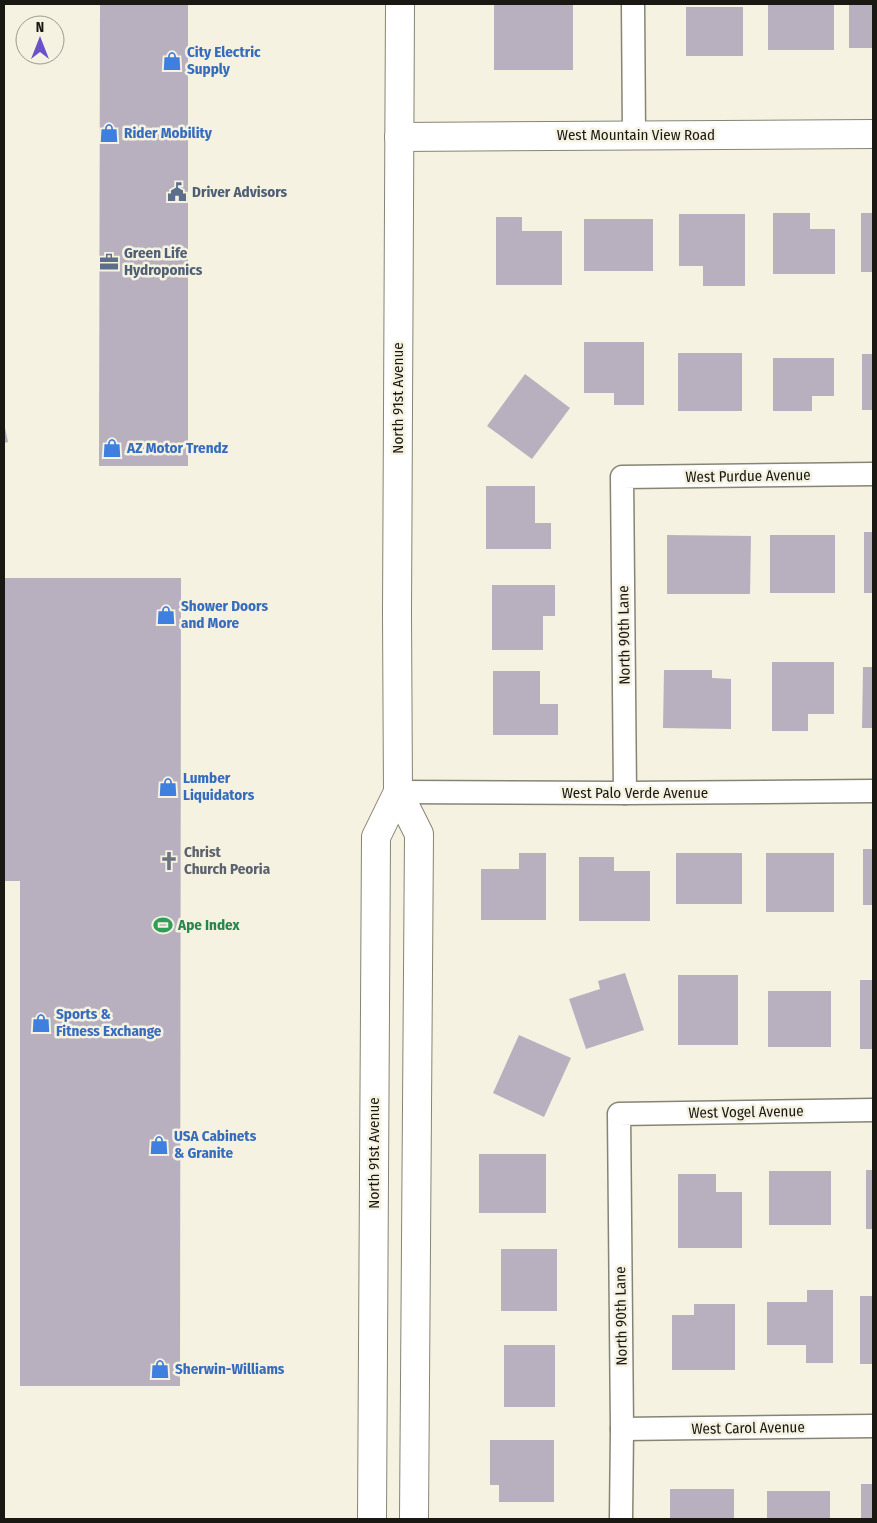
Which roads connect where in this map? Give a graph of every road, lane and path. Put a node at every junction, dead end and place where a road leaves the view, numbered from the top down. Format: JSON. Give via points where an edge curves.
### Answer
{"nodes":[{"id":1,"x":400,"y":4,"type":"edge"},
{"id":2,"x":634,"y":4,"type":"edge"},
{"id":3,"x":873,"y":134,"type":"edge"},
{"id":4,"x":634,"y":136,"type":"junction"},
{"id":5,"x":399,"y":137,"type":"junction"},
{"id":6,"x":873,"y":474,"type":"edge"},
{"id":7,"x":622,"y":477,"type":"joint"},
{"id":8,"x":873,"y":791,"type":"edge"},
{"id":9,"x":398,"y":792,"type":"junction"},
{"id":10,"x":625,"y":793,"type":"junction"},
{"id":11,"x":873,"y":1110,"type":"edge"},
{"id":12,"x":619,"y":1114,"type":"joint"},
{"id":13,"x":374,"y":1282,"type":"junction"},
{"id":14,"x":415,"y":1282,"type":"junction"},
{"id":15,"x":873,"y":1426,"type":"edge"},
{"id":16,"x":622,"y":1429,"type":"junction"},
{"id":17,"x":372,"y":1519,"type":"edge"},
{"id":18,"x":414,"y":1519,"type":"edge"},
{"id":19,"x":622,"y":1519,"type":"edge"}],
"edges":[{"from":1,"to":5,"type":"main road","name":"North 91st Avenue"},
{"from":2,"to":4,"type":"street"},
{"from":3,"to":4,"type":"main road","name":"West Mountain View Road"},
{"from":4,"to":5,"type":"main road","name":"West Mountain View Road"},
{"from":5,"to":9,"type":"main road","name":"North 91st Avenue"},
{"from":6,"to":7,"type":"street","name":"West Purdue Avenue"},
{"from":7,"to":10,"type":"street","name":"North 90th Lane"},
{"from":8,"to":10,"type":"street","name":"West Palo Verde Avenue"},
{"from":9,"to":10,"type":"street","name":"West Palo Verde Avenue"},
{"from":9,"to":13,"type":"main road","name":"North 91st Avenue","via":[[376,837]]},
{"from":9,"to":14,"type":"main road","name":"North 91st Avenue","via":[[419,834]]},
{"from":11,"to":12,"type":"street","name":"West Vogel Avenue"},
{"from":12,"to":16,"type":"street","name":"North 90th Lane"},
{"from":13,"to":14,"type":"main road"},
{"from":13,"to":17,"type":"main road","name":"North 91st Avenue"},
{"from":14,"to":18,"type":"main road","name":"North 91st Avenue"},
{"from":15,"to":16,"type":"street","name":"West Carol Avenue"},
{"from":16,"to":19,"type":"street","name":"North 90th Lane"}]}
